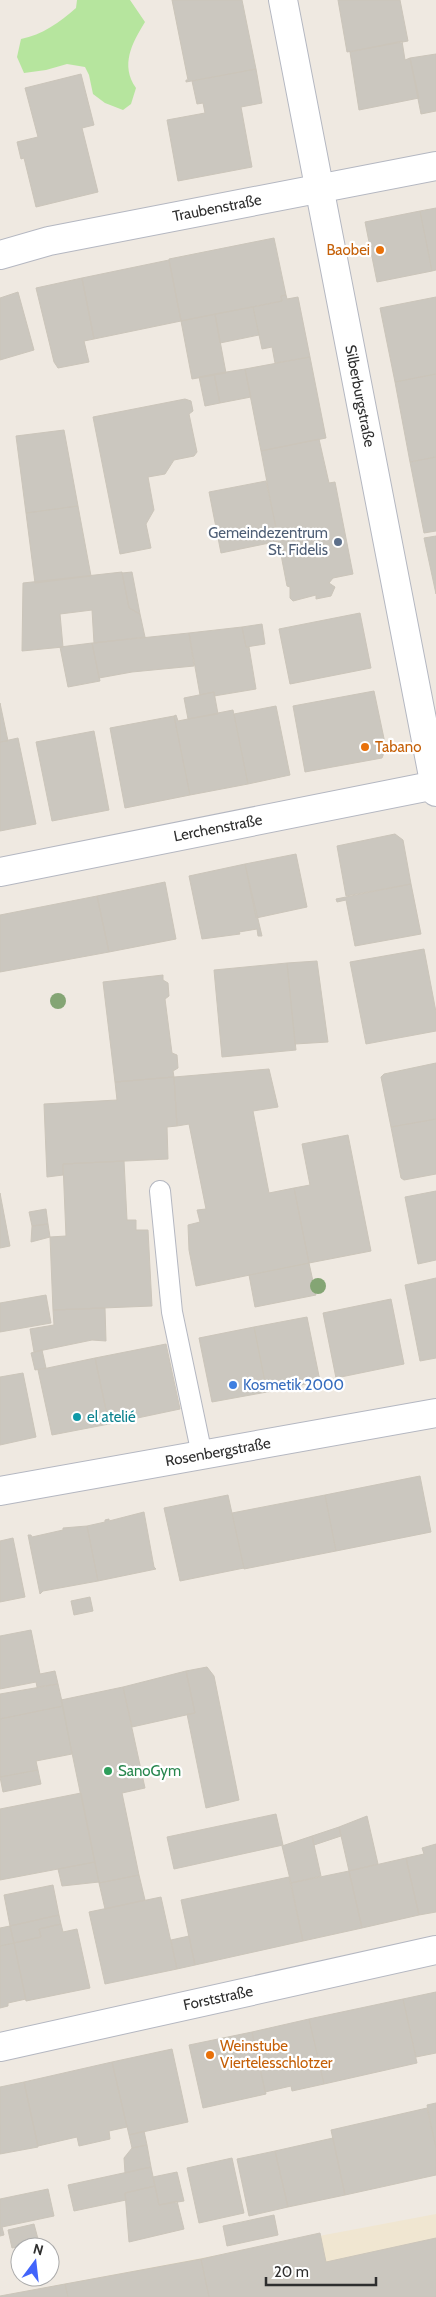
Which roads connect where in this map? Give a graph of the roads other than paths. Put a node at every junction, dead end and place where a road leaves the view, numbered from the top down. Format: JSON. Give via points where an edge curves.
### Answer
{"nodes":[{"id":1,"x":283,"y":0,"type":"edge"},
{"id":2,"x":436,"y":166,"type":"edge"},
{"id":3,"x":320,"y":188,"type":"junction"},
{"id":4,"x":0,"y":255,"type":"edge"},
{"id":5,"x":436,"y":788,"type":"edge"},
{"id":6,"x":0,"y":872,"type":"edge"},
{"id":7,"x":160,"y":1191,"type":"dead end"},
{"id":8,"x":436,"y":1413,"type":"edge"},
{"id":9,"x":202,"y":1455,"type":"junction"},
{"id":10,"x":0,"y":1491,"type":"edge"},
{"id":11,"x":436,"y":1950,"type":"edge"},
{"id":12,"x":0,"y":2047,"type":"edge"}],
"edges":[{"from":1,"to":3,"type":"street","name":"Silberburgstraße"},
{"from":2,"to":3,"type":"street","name":"Traubenstraße"},
{"from":3,"to":4,"type":"street","name":"Traubenstraße","via":[[49,241]]},
{"from":3,"to":5,"type":"street","name":"Silberburgstraße"},
{"from":5,"to":6,"type":"street","name":"Lerchenstraße"},
{"from":7,"to":9,"type":"lane","via":[[172,1312]]},
{"from":8,"to":9,"type":"street","name":"Rosenbergstraße"},
{"from":9,"to":10,"type":"street","name":"Rosenbergstraße"},
{"from":11,"to":12,"type":"street","name":"Forststraße"}]}
